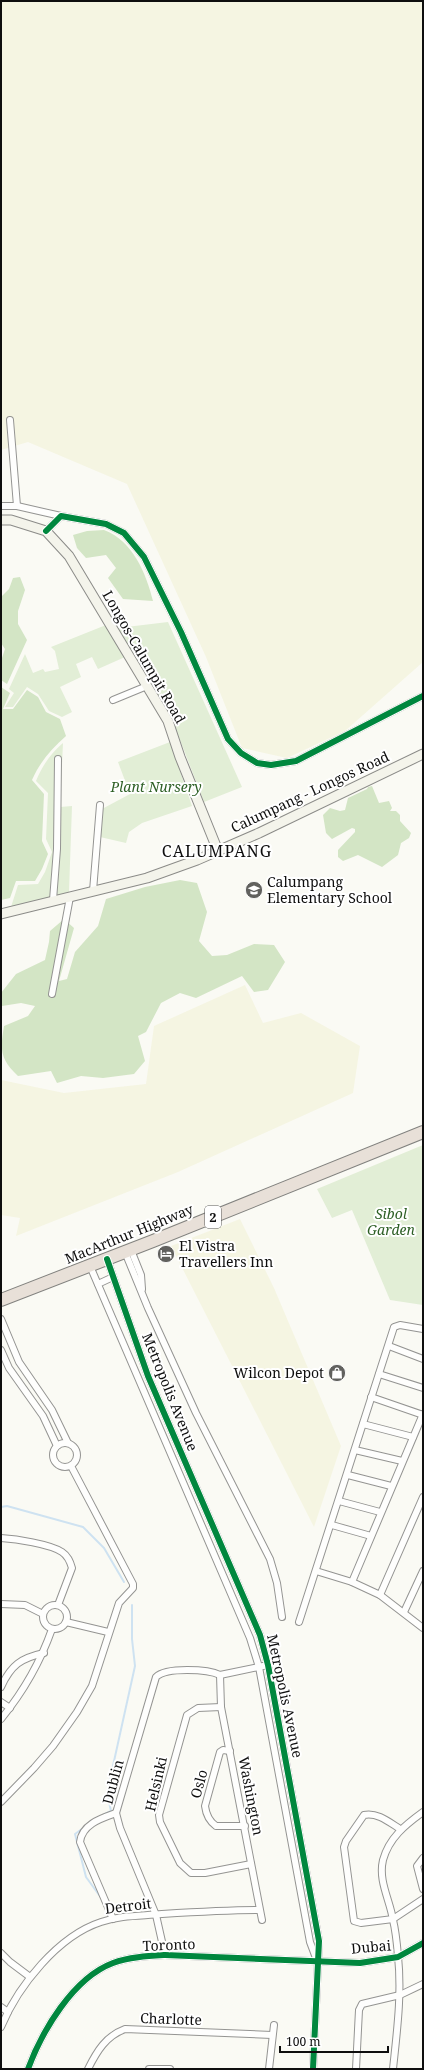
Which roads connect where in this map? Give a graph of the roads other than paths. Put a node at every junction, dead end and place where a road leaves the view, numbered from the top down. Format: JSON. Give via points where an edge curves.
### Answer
{"nodes":[{"id":1,"x":10,"y":420,"type":"dead end"},
{"id":2,"x":1,"y":506,"type":"edge"},
{"id":3,"x":17,"y":506,"type":"junction"},
{"id":4,"x":61,"y":516,"type":"junction"},
{"id":5,"x":1,"y":520,"type":"edge"},
{"id":6,"x":46,"y":531,"type":"junction"},
{"id":7,"x":147,"y":686,"type":"junction"},
{"id":8,"x":423,"y":696,"type":"edge"},
{"id":9,"x":113,"y":700,"type":"dead end"},
{"id":10,"x":423,"y":754,"type":"edge"},
{"id":11,"x":58,"y":759,"type":"dead end"},
{"id":12,"x":100,"y":805,"type":"dead end"},
{"id":13,"x":218,"y":851,"type":"junction"},
{"id":14,"x":93,"y":892,"type":"junction"},
{"id":15,"x":70,"y":897,"type":"junction"},
{"id":16,"x":54,"y":900,"type":"junction"},
{"id":17,"x":1,"y":914,"type":"edge"},
{"id":18,"x":52,"y":994,"type":"dead end"},
{"id":19,"x":423,"y":1132,"type":"edge"},
{"id":20,"x":128,"y":1251,"type":"junction"},
{"id":21,"x":107,"y":1259,"type":"junction"},
{"id":22,"x":90,"y":1266,"type":"junction"},
{"id":23,"x":113,"y":1277,"type":"junction"},
{"id":24,"x":98,"y":1284,"type":"junction"},
{"id":25,"x":1,"y":1300,"type":"edge"},
{"id":26,"x":1,"y":1319,"type":"edge"},
{"id":27,"x":423,"y":1329,"type":"edge"},
{"id":28,"x":388,"y":1346,"type":"junction"},
{"id":29,"x":1,"y":1350,"type":"edge"},
{"id":30,"x":423,"y":1360,"type":"edge"},
{"id":31,"x":19,"y":1362,"type":"junction"},
{"id":32,"x":8,"y":1368,"type":"junction"},
{"id":33,"x":379,"y":1374,"type":"junction"},
{"id":34,"x":423,"y":1388,"type":"edge"},
{"id":35,"x":371,"y":1397,"type":"junction"},
{"id":36,"x":423,"y":1415,"type":"edge"},
{"id":37,"x":363,"y":1424,"type":"junction"},
{"id":38,"x":413,"y":1437,"type":"junction"},
{"id":39,"x":68,"y":1443,"type":"junction"},
{"id":40,"x":57,"y":1446,"type":"junction"},
{"id":41,"x":355,"y":1450,"type":"junction"},
{"id":42,"x":402,"y":1461,"type":"junction"},
{"id":43,"x":71,"y":1466,"type":"junction"},
{"id":44,"x":348,"y":1475,"type":"junction"},
{"id":45,"x":392,"y":1486,"type":"junction"},
{"id":46,"x":423,"y":1498,"type":"edge"},
{"id":47,"x":339,"y":1501,"type":"junction"},
{"id":48,"x":380,"y":1512,"type":"junction"},
{"id":49,"x":332,"y":1525,"type":"junction"},
{"id":50,"x":371,"y":1536,"type":"junction"},
{"id":51,"x":1,"y":1538,"type":"edge"},
{"id":52,"x":423,"y":1570,"type":"edge"},
{"id":53,"x":316,"y":1571,"type":"junction"},
{"id":54,"x":352,"y":1582,"type":"junction"},
{"id":55,"x":380,"y":1594,"type":"junction"},
{"id":56,"x":1,"y":1604,"type":"edge"},
{"id":57,"x":58,"y":1605,"type":"junction"},
{"id":58,"x":404,"y":1612,"type":"junction"},
{"id":59,"x":43,"y":1614,"type":"junction"},
{"id":60,"x":282,"y":1617,"type":"dead end"},
{"id":61,"x":66,"y":1622,"type":"junction"},
{"id":62,"x":299,"y":1622,"type":"dead end"},
{"id":63,"x":423,"y":1628,"type":"edge"},
{"id":64,"x":52,"y":1629,"type":"junction"},
{"id":65,"x":108,"y":1632,"type":"junction"},
{"id":66,"x":44,"y":1653,"type":"junction"},
{"id":67,"x":268,"y":1665,"type":"junction"},
{"id":68,"x":259,"y":1667,"type":"junction"},
{"id":69,"x":220,"y":1675,"type":"junction"},
{"id":70,"x":1,"y":1687,"type":"edge"},
{"id":71,"x":1,"y":1702,"type":"edge"},
{"id":72,"x":221,"y":1707,"type":"junction"},
{"id":73,"x":10,"y":1708,"type":"junction"},
{"id":74,"x":1,"y":1719,"type":"edge"},
{"id":75,"x":230,"y":1751,"type":"junction"},
{"id":76,"x":1,"y":1802,"type":"edge"},
{"id":77,"x":423,"y":1812,"type":"edge"},
{"id":78,"x":116,"y":1813,"type":"junction"},
{"id":79,"x":245,"y":1826,"type":"junction"},
{"id":80,"x":400,"y":1829,"type":"junction"},
{"id":81,"x":423,"y":1858,"type":"edge"},
{"id":82,"x":251,"y":1864,"type":"junction"},
{"id":83,"x":423,"y":1889,"type":"edge"},
{"id":84,"x":423,"y":1899,"type":"edge"},
{"id":85,"x":259,"y":1910,"type":"junction"},
{"id":86,"x":156,"y":1915,"type":"junction"},
{"id":87,"x":114,"y":1919,"type":"junction"},
{"id":88,"x":393,"y":1919,"type":"junction"},
{"id":89,"x":262,"y":1920,"type":"dead end"},
{"id":90,"x":423,"y":1943,"type":"edge"},
{"id":91,"x":1,"y":1953,"type":"edge"},
{"id":92,"x":165,"y":1955,"type":"junction"},
{"id":93,"x":398,"y":1957,"type":"junction"},
{"id":94,"x":317,"y":1961,"type":"junction"},
{"id":95,"x":30,"y":1977,"type":"junction"},
{"id":96,"x":423,"y":1984,"type":"edge"},
{"id":97,"x":400,"y":1995,"type":"junction"},
{"id":98,"x":1,"y":2007,"type":"edge"},
{"id":99,"x":8,"y":2012,"type":"junction"},
{"id":100,"x":274,"y":2025,"type":"dead end"},
{"id":101,"x":1,"y":2027,"type":"edge"},
{"id":102,"x":272,"y":2035,"type":"junction"},
{"id":103,"x":28,"y":2069,"type":"edge"},
{"id":104,"x":88,"y":2069,"type":"edge"},
{"id":105,"x":149,"y":2069,"type":"edge"},
{"id":106,"x":170,"y":2069,"type":"edge"},
{"id":107,"x":269,"y":2069,"type":"edge"},
{"id":108,"x":313,"y":2069,"type":"edge"},
{"id":109,"x":356,"y":2069,"type":"edge"},
{"id":110,"x":393,"y":2069,"type":"edge"}],
"edges":[{"from":1,"to":3,"type":"street"},
{"from":2,"to":3,"type":"street"},
{"from":3,"to":4,"type":"street"},
{"from":4,"to":6,"type":"street"},
{"from":4,"to":8,"type":"street","via":[[106,524],[124,534],[144,557],[181,632],[228,739],[257,763],[271,765],[296,761]]},
{"from":5,"to":6,"type":"street","name":"Longos-Calumpit Road","via":[[11,520]]},
{"from":6,"to":7,"type":"street","name":"Longos-Calumpit Road","via":[[69,556]]},
{"from":7,"to":9,"type":"street"},
{"from":7,"to":13,"type":"street","name":"Longos-Calumpit Road","via":[[168,721]]},
{"from":10,"to":13,"type":"street","name":"Calumpang - Longos Road"},
{"from":11,"to":16,"type":"street"},
{"from":12,"to":14,"type":"street"},
{"from":13,"to":14,"type":"street","name":"Calumpang - Longos Road","via":[[147,878]]},
{"from":14,"to":15,"type":"street","name":"Calumpang - Longos Road"},
{"from":15,"to":16,"type":"street","name":"Calumpang - Longos Road"},
{"from":15,"to":18,"type":"street"},
{"from":16,"to":17,"type":"street","name":"Calumpang - Longos Road"},
{"from":19,"to":20,"type":"highway","name":"MacArthur Highway","number":"2"},
{"from":20,"to":21,"type":"highway","name":"MacArthur Highway","number":"2"},
{"from":20,"to":60,"type":"street","via":[[142,1293],[196,1413],[270,1559]]},
{"from":21,"to":22,"type":"highway","name":"MacArthur Highway","number":"2"},
{"from":21,"to":23,"type":"street","name":"Metropolis Avenue"},
{"from":22,"to":24,"type":"street","name":"Metropolis Avenue"},
{"from":22,"to":25,"type":"highway","name":"MacArthur Highway","number":"2"},
{"from":23,"to":24,"type":"street"},
{"from":23,"to":67,"type":"street","name":"Metropolis Avenue","via":[[148,1376],[260,1635]]},
{"from":24,"to":68,"type":"street","name":"Metropolis Avenue","via":[[240,1612]]},
{"from":26,"to":31,"type":"street"},
{"from":27,"to":28,"type":"street","via":[[397,1325]]},
{"from":28,"to":30,"type":"street"},
{"from":28,"to":33,"type":"street"},
{"from":29,"to":32,"type":"street"},
{"from":31,"to":32,"type":"street"},
{"from":31,"to":39,"type":"street","via":[[52,1410]]},
{"from":32,"to":40,"type":"street","via":[[43,1416]]},
{"from":33,"to":34,"type":"street"},
{"from":33,"to":35,"type":"street"},
{"from":35,"to":36,"type":"street"},
{"from":35,"to":37,"type":"street"},
{"from":36,"to":38,"type":"street"},
{"from":37,"to":38,"type":"street"},
{"from":37,"to":41,"type":"street"},
{"from":38,"to":42,"type":"street"},
{"from":39,"to":40,"type":"street"},
{"from":39,"to":43,"type":"street","via":[[76,1448],[78,1455]]},
{"from":40,"to":43,"type":"street","via":[[53,1454],[55,1463],[62,1467]]},
{"from":41,"to":42,"type":"street"},
{"from":41,"to":44,"type":"street"},
{"from":42,"to":45,"type":"street"},
{"from":43,"to":65,"type":"street","via":[[134,1584],[119,1603]]},
{"from":44,"to":45,"type":"street"},
{"from":44,"to":47,"type":"street"},
{"from":45,"to":48,"type":"street"},
{"from":46,"to":55,"type":"street"},
{"from":47,"to":48,"type":"street"},
{"from":47,"to":49,"type":"street"},
{"from":48,"to":50,"type":"street"},
{"from":49,"to":50,"type":"street"},
{"from":49,"to":53,"type":"street"},
{"from":50,"to":54,"type":"street"},
{"from":51,"to":57,"type":"street","via":[[20,1540],[61,1551],[67,1556],[72,1568]]},
{"from":52,"to":58,"type":"street"},
{"from":53,"to":54,"type":"street"},
{"from":53,"to":62,"type":"street"},
{"from":54,"to":55,"type":"street"},
{"from":55,"to":58,"type":"street"},
{"from":56,"to":59,"type":"street","via":[[25,1606]]},
{"from":57,"to":59,"type":"street","via":[[50,1606]]},
{"from":57,"to":61,"type":"street","via":[[67,1614]]},
{"from":58,"to":63,"type":"street"},
{"from":59,"to":64,"type":"street","via":[[44,1623]]},
{"from":61,"to":64,"type":"street","via":[[61,1628]]},
{"from":61,"to":65,"type":"street"},
{"from":64,"to":66,"type":"street"},
{"from":65,"to":76,"type":"street","via":[[92,1686],[77,1712],[39,1763]]},
{"from":66,"to":70,"type":"street","via":[[23,1658],[7,1675]]},
{"from":66,"to":73,"type":"street"},
{"from":67,"to":68,"type":"street"},
{"from":67,"to":94,"type":"street","name":"Metropolis Avenue","via":[[319,1940]]},
{"from":68,"to":69,"type":"street"},
{"from":68,"to":94,"type":"street","name":"Metropolis Avenue","via":[[310,1942]]},
{"from":69,"to":72,"type":"street","name":"Washington"},
{"from":69,"to":78,"type":"street","name":"Dublin","via":[[203,1670],[164,1672],[156,1677]]},
{"from":71,"to":73,"type":"street"},
{"from":72,"to":75,"type":"street","name":"Washington"},
{"from":72,"to":82,"type":"street","name":"Helsinki","via":[[198,1708],[187,1715],[165,1793],[160,1822],[180,1863],[191,1873],[205,1873]]},
{"from":73,"to":74,"type":"street"},
{"from":75,"to":79,"type":"street","name":"Washington"},
{"from":75,"to":79,"type":"street","name":"Oslo","via":[[220,1752],[205,1806],[208,1818],[216,1826]]},
{"from":77,"to":80,"type":"street"},
{"from":78,"to":86,"type":"street","name":"Dublin"},
{"from":78,"to":87,"type":"street","via":[[94,1822],[80,1836],[80,1842]]},
{"from":79,"to":82,"type":"street","name":"Washington"},
{"from":80,"to":88,"type":"street","via":[[383,1859],[381,1871]]},
{"from":80,"to":88,"type":"street","via":[[376,1815],[364,1815],[346,1841],[345,1854],[354,1921],[361,1924]]},
{"from":81,"to":83,"type":"street","via":[[417,1866]]},
{"from":82,"to":85,"type":"street","name":"Washington"},
{"from":84,"to":88,"type":"street"},
{"from":85,"to":86,"type":"street","name":"Detroit"},
{"from":85,"to":89,"type":"street","name":"Washington"},
{"from":86,"to":87,"type":"street","name":"Detroit"},
{"from":86,"to":92,"type":"street","name":"Dublin"},
{"from":87,"to":95,"type":"street","name":"Detroit","via":[[89,1927],[66,1942]]},
{"from":88,"to":93,"type":"street"},
{"from":90,"to":93,"type":"street","name":"Dubai"},
{"from":91,"to":95,"type":"street"},
{"from":92,"to":94,"type":"street","name":"Toronto"},
{"from":92,"to":103,"type":"street","name":"Toronto","via":[[112,1963],[96,1972],[60,2009],[44,2034]]},
{"from":93,"to":94,"type":"street","name":"Dubai","via":[[360,1962]]},
{"from":93,"to":97,"type":"street"},
{"from":94,"to":108,"type":"street","name":"Metropolis Avenue"},
{"from":95,"to":99,"type":"street","name":"Detroit"},
{"from":96,"to":97,"type":"street"},
{"from":97,"to":109,"type":"street","via":[[362,2004],[359,2010]]},
{"from":97,"to":110,"type":"street"},
{"from":98,"to":99,"type":"street"},
{"from":99,"to":101,"type":"street","name":"Detroit"},
{"from":100,"to":102,"type":"street"},
{"from":102,"to":104,"type":"street","name":"Charlotte","via":[[125,2029],[108,2038],[99,2048]]},
{"from":102,"to":107,"type":"street"},
{"from":105,"to":106,"type":"street"}]}
